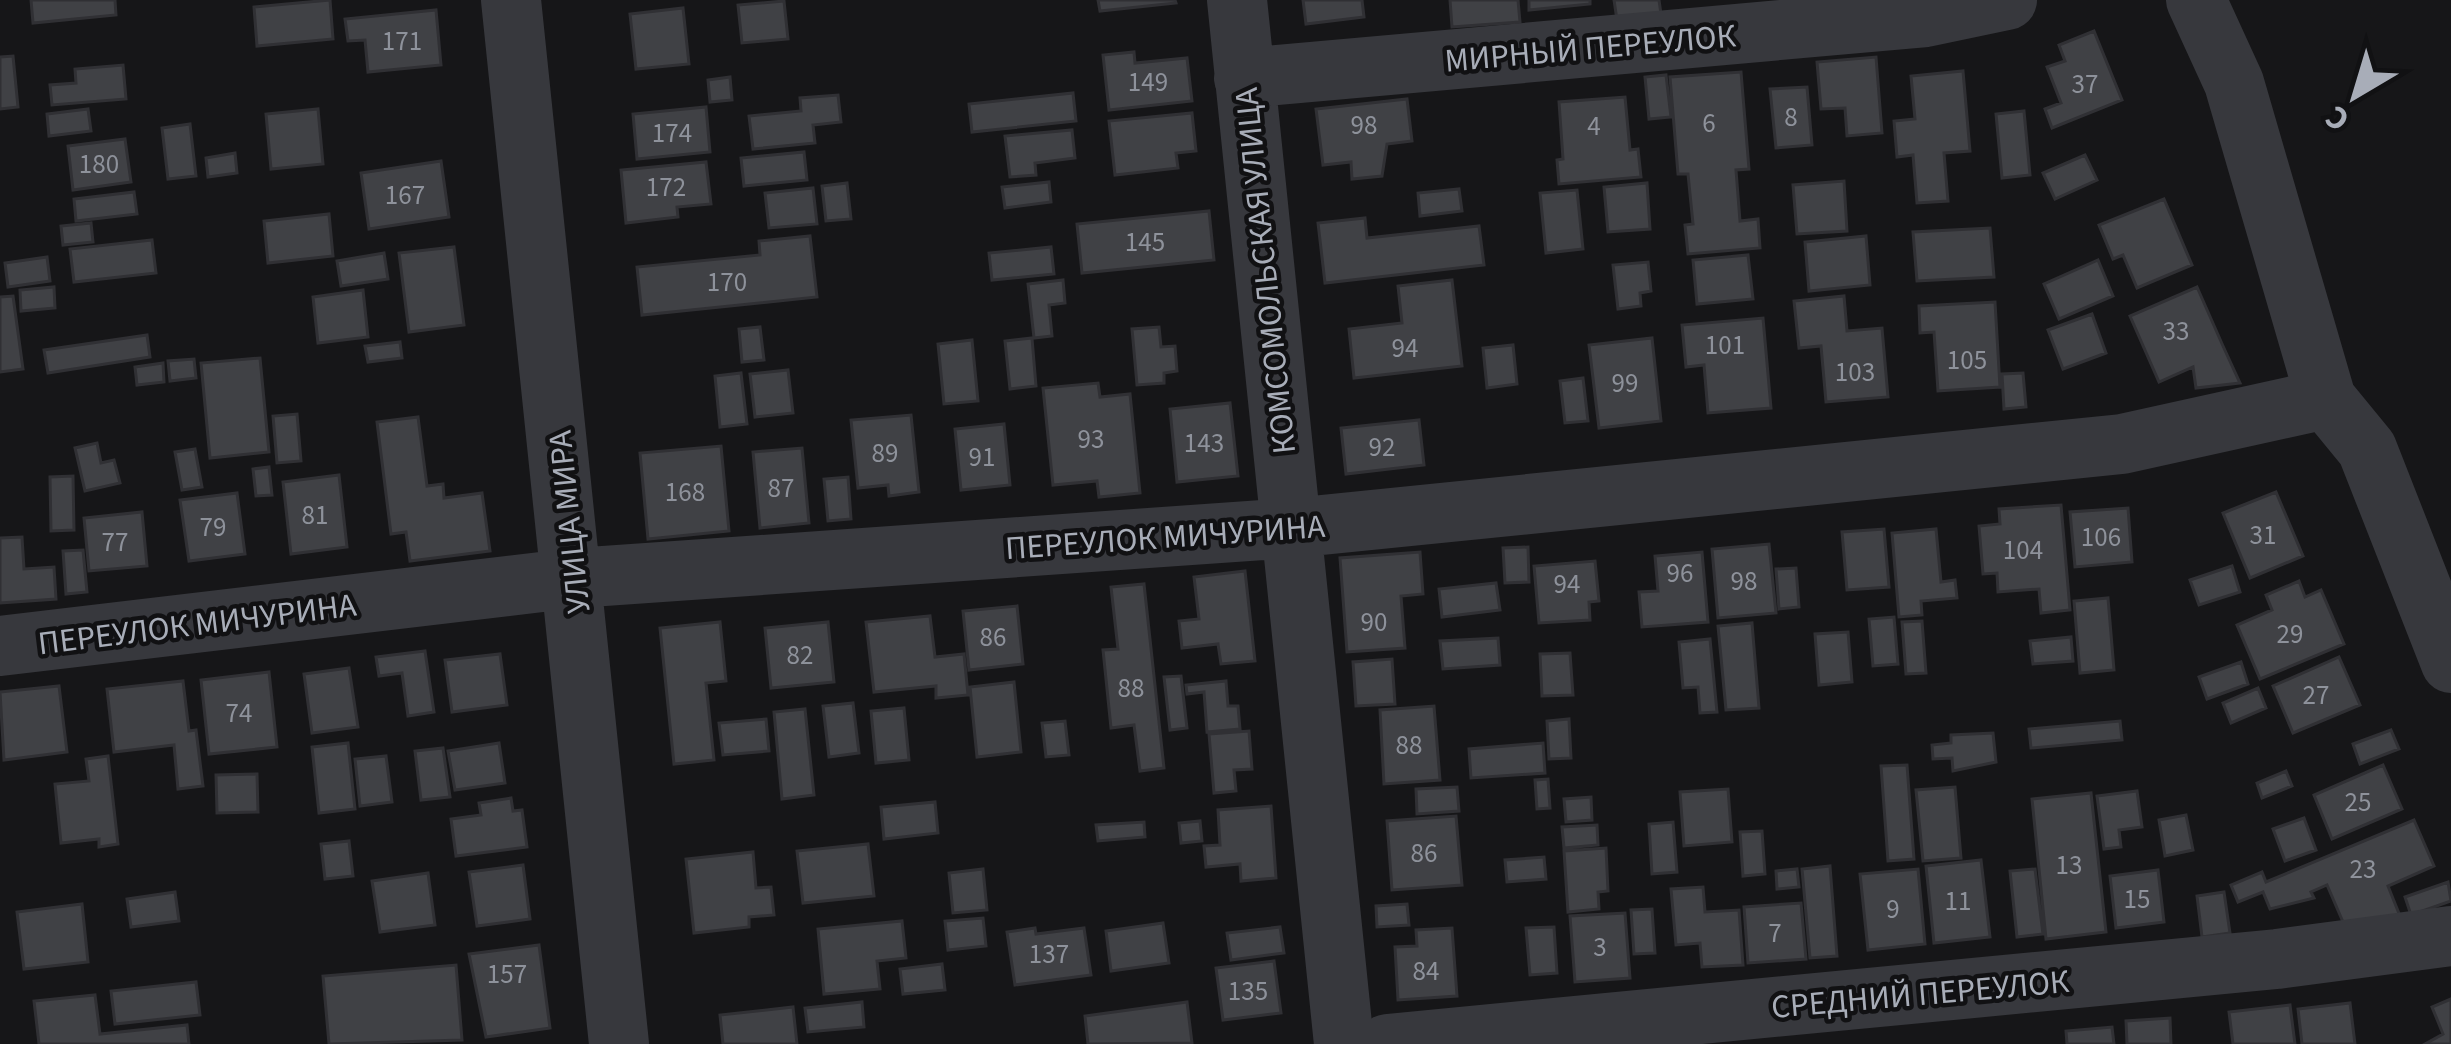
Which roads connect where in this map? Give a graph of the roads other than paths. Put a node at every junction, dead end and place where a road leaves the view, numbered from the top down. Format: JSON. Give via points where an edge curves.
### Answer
{"nodes":[{"id":1,"x":511,"y":0,"type":"edge"},
{"id":2,"x":1238,"y":0,"type":"edge"},
{"id":3,"x":2007,"y":0,"type":"edge"},
{"id":4,"x":2196,"y":0,"type":"edge"},
{"id":5,"x":1244,"y":78,"type":"junction"},
{"id":6,"x":2326,"y":399,"type":"junction"},
{"id":7,"x":1292,"y":528,"type":"junction"},
{"id":8,"x":575,"y":578,"type":"junction"},
{"id":9,"x":0,"y":646,"type":"edge"},
{"id":10,"x":2451,"y":663,"type":"edge"},
{"id":11,"x":2451,"y":936,"type":"edge"},
{"id":12,"x":620,"y":1044,"type":"edge"},
{"id":13,"x":1344,"y":1044,"type":"edge"},
{"id":14,"x":1388,"y":1044,"type":"edge"}],
"edges":[{"from":1,"to":8,"type":"street","name":"УЛИЦА МИРА"},
{"from":2,"to":5,"type":"street","name":"КОМСОМОЛЬСКАЯ УЛИЦА"},
{"from":3,"to":5,"type":"street","name":"МИРНЫЙ ПЕРЕУЛОК","via":[[1926,17]]},
{"from":4,"to":6,"type":"street","via":[[2234,83]]},
{"from":5,"to":7,"type":"street","name":"КОМСОМОЛЬСКАЯ УЛИЦА"},
{"from":6,"to":7,"type":"street","name":"ПЕРЕУЛОК МИЧУРИНА","via":[[2122,444]]},
{"from":6,"to":10,"type":"street","via":[[2367,449]]},
{"from":7,"to":8,"type":"street","name":"ПЕРЕУЛОК МИЧУРИНА"},
{"from":7,"to":13,"type":"street","name":"КОМСОМОЛЬСКАЯ УЛИЦА"},
{"from":8,"to":9,"type":"street","name":"ПЕРЕУЛОК МИЧУРИНА"},
{"from":8,"to":12,"type":"street","name":"УЛИЦА МИРА"},
{"from":11,"to":14,"type":"street","name":"СРЕДНИЙ ПЕРЕУЛОК"}]}
